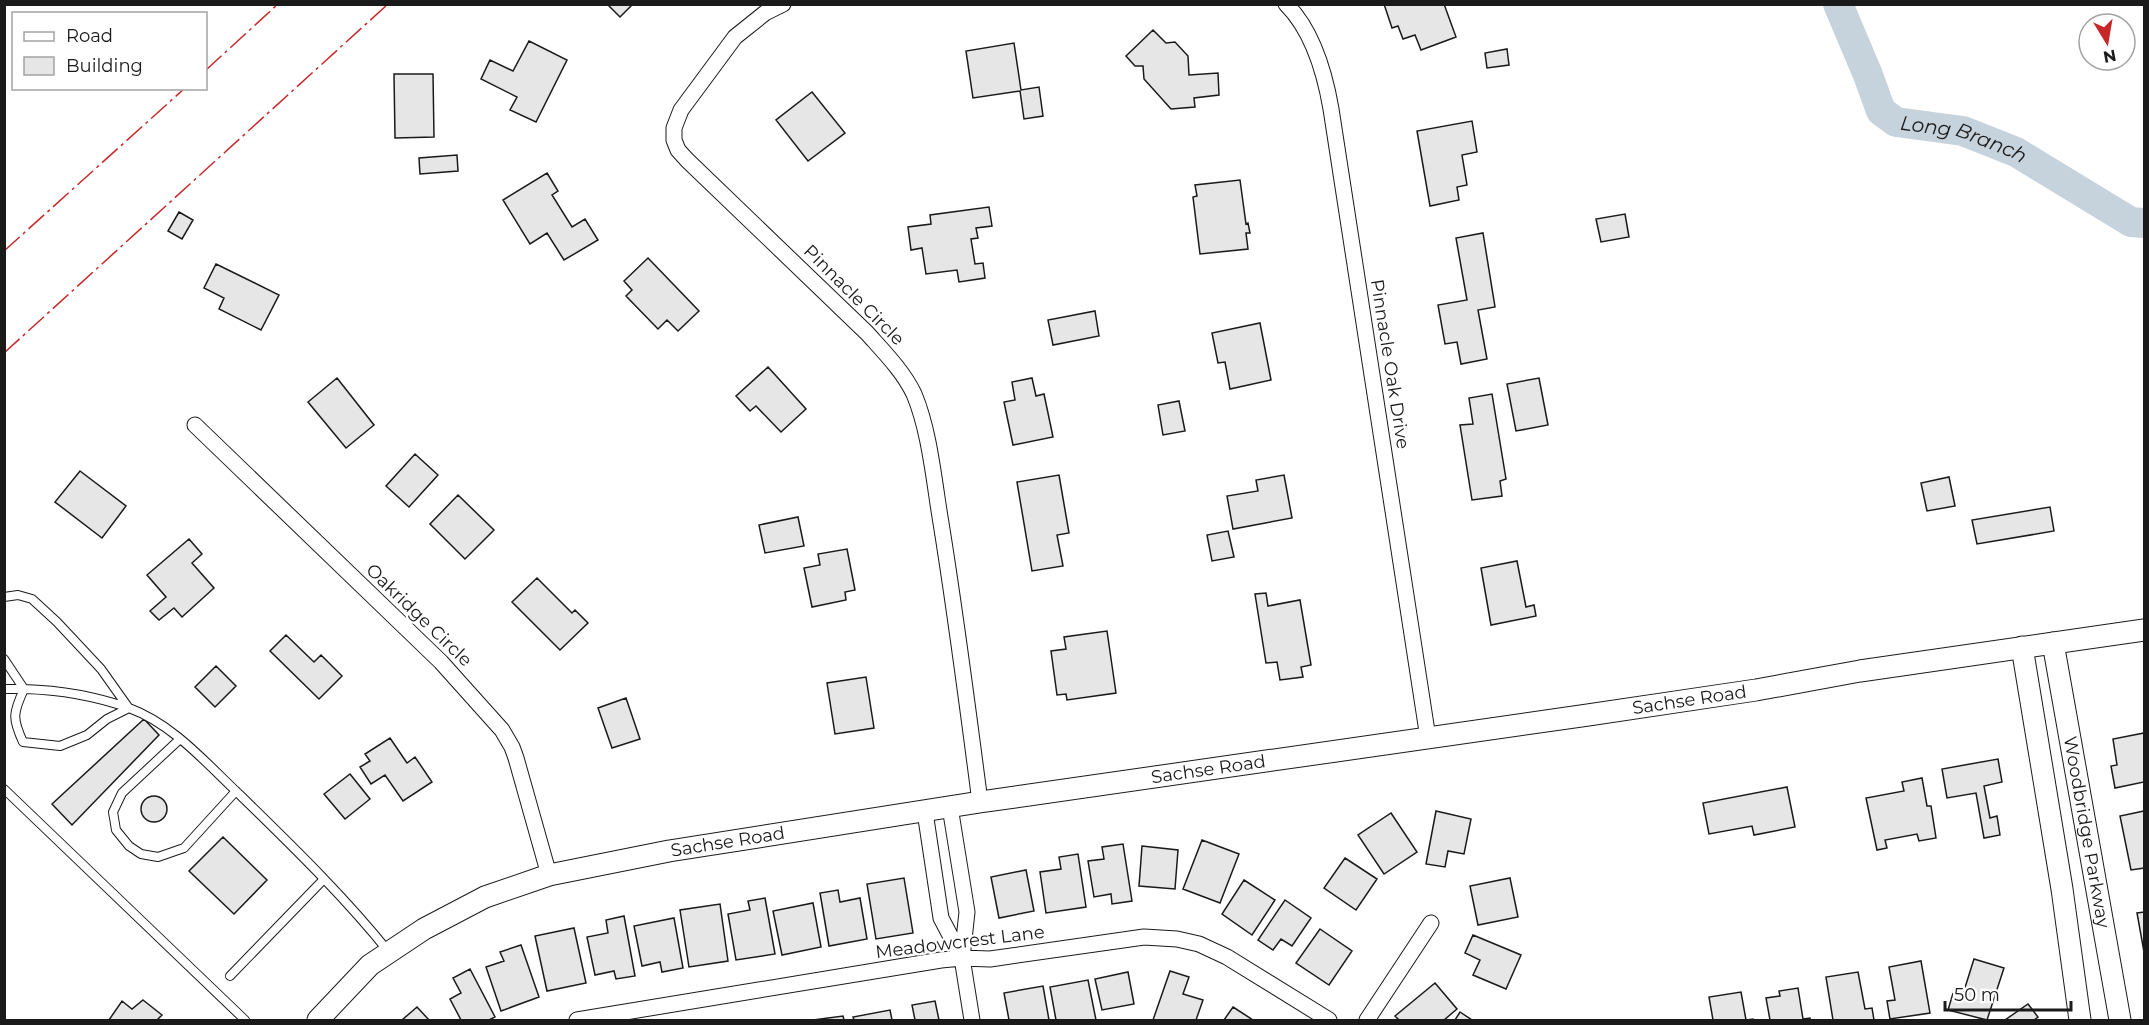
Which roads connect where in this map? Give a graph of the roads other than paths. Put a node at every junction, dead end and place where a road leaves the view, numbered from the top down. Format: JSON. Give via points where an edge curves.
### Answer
{"nodes":[{"id":1,"x":783,"y":4,"type":"edge"},
{"id":2,"x":1286,"y":4,"type":"edge"},
{"id":3,"x":195,"y":424,"type":"dead end"},
{"id":4,"x":4,"y":597,"type":"edge"},
{"id":5,"x":2145,"y":630,"type":"edge"},
{"id":6,"x":2054,"y":643,"type":"junction"},
{"id":7,"x":2022,"y":647,"type":"junction"},
{"id":8,"x":4,"y":659,"type":"edge"},
{"id":9,"x":4,"y":689,"type":"edge"},
{"id":10,"x":24,"y":689,"type":"junction"},
{"id":11,"x":129,"y":708,"type":"junction"},
{"id":12,"x":1428,"y":738,"type":"junction"},
{"id":13,"x":180,"y":740,"type":"junction"},
{"id":14,"x":4,"y":789,"type":"edge"},
{"id":15,"x":236,"y":791,"type":"junction"},
{"id":16,"x":980,"y":802,"type":"junction"},
{"id":17,"x":950,"y":807,"type":"junction"},
{"id":18,"x":924,"y":812,"type":"junction"},
{"id":19,"x":549,"y":875,"type":"junction"},
{"id":20,"x":324,"y":879,"type":"junction"},
{"id":21,"x":1431,"y":923,"type":"dead end"},
{"id":22,"x":389,"y":952,"type":"junction"},
{"id":23,"x":962,"y":958,"type":"junction"},
{"id":24,"x":230,"y":976,"type":"dead end"},
{"id":25,"x":245,"y":1020,"type":"edge"},
{"id":26,"x":318,"y":1020,"type":"edge"},
{"id":27,"x":577,"y":1020,"type":"edge"},
{"id":28,"x":972,"y":1020,"type":"edge"},
{"id":29,"x":1329,"y":1020,"type":"edge"},
{"id":30,"x":1367,"y":1020,"type":"edge"},
{"id":31,"x":2080,"y":1020,"type":"edge"},
{"id":32,"x":2120,"y":1020,"type":"edge"}],
"edges":[{"from":1,"to":16,"type":"street","name":"Pinnacle Circle","via":[[735,37],[681,110],[674,140],[687,160],[867,333],[913,393],[936,493]]},
{"from":2,"to":12,"type":"street","name":"Pinnacle Oak Drive","via":[[1306,32],[1328,91]]},
{"from":3,"to":19,"type":"street","name":"Oakridge Circle","via":[[441,662],[502,730],[516,758]]},
{"from":4,"to":11,"type":"lane","via":[[32,599],[49,614],[101,669]]},
{"from":5,"to":6,"type":"main road","name":"Sachse Road"},
{"from":6,"to":7,"type":"main road","name":"Sachse Road"},
{"from":6,"to":32,"type":"main road","name":"Woodbridge Parkway"},
{"from":7,"to":12,"type":"main road","name":"Sachse Road"},
{"from":7,"to":31,"type":"main road","name":"Woodbridge Parkway"},
{"from":8,"to":10,"type":"lane"},
{"from":9,"to":10,"type":"lane"},
{"from":10,"to":11,"type":"lane","via":[[79,694]]},
{"from":10,"to":11,"type":"lane","via":[[16,707],[15,724],[23,742],[60,746],[87,735]]},
{"from":11,"to":13,"type":"lane","via":[[148,715]]},
{"from":12,"to":16,"type":"main road","name":"Sachse Road"},
{"from":13,"to":15,"type":"lane"},
{"from":13,"to":15,"type":"lane","via":[[122,794],[113,812],[116,830],[129,846],[141,854],[158,856],[184,848]]},
{"from":14,"to":25,"type":"lane"},
{"from":15,"to":20,"type":"lane"},
{"from":16,"to":17,"type":"main road","name":"Sachse Road"},
{"from":17,"to":18,"type":"main road","name":"Sachse Road"},
{"from":17,"to":23,"type":"street","via":[[967,912]]},
{"from":18,"to":19,"type":"main road","name":"Sachse Road","via":[[669,851]]},
{"from":18,"to":23,"type":"street","via":[[941,918]]},
{"from":19,"to":22,"type":"main road","name":"Sachse Road","via":[[485,897]]},
{"from":20,"to":22,"type":"lane"},
{"from":20,"to":24,"type":"lane"},
{"from":21,"to":30,"type":"street"},
{"from":22,"to":26,"type":"main road","name":"Sachse Road","via":[[370,965]]},
{"from":23,"to":27,"type":"street","name":"Meadowcrest Lane"},
{"from":23,"to":28,"type":"street"},
{"from":23,"to":29,"type":"street","name":"Meadowcrest Lane","via":[[990,959],[1144,937],[1177,939],[1227,957]]}]}
